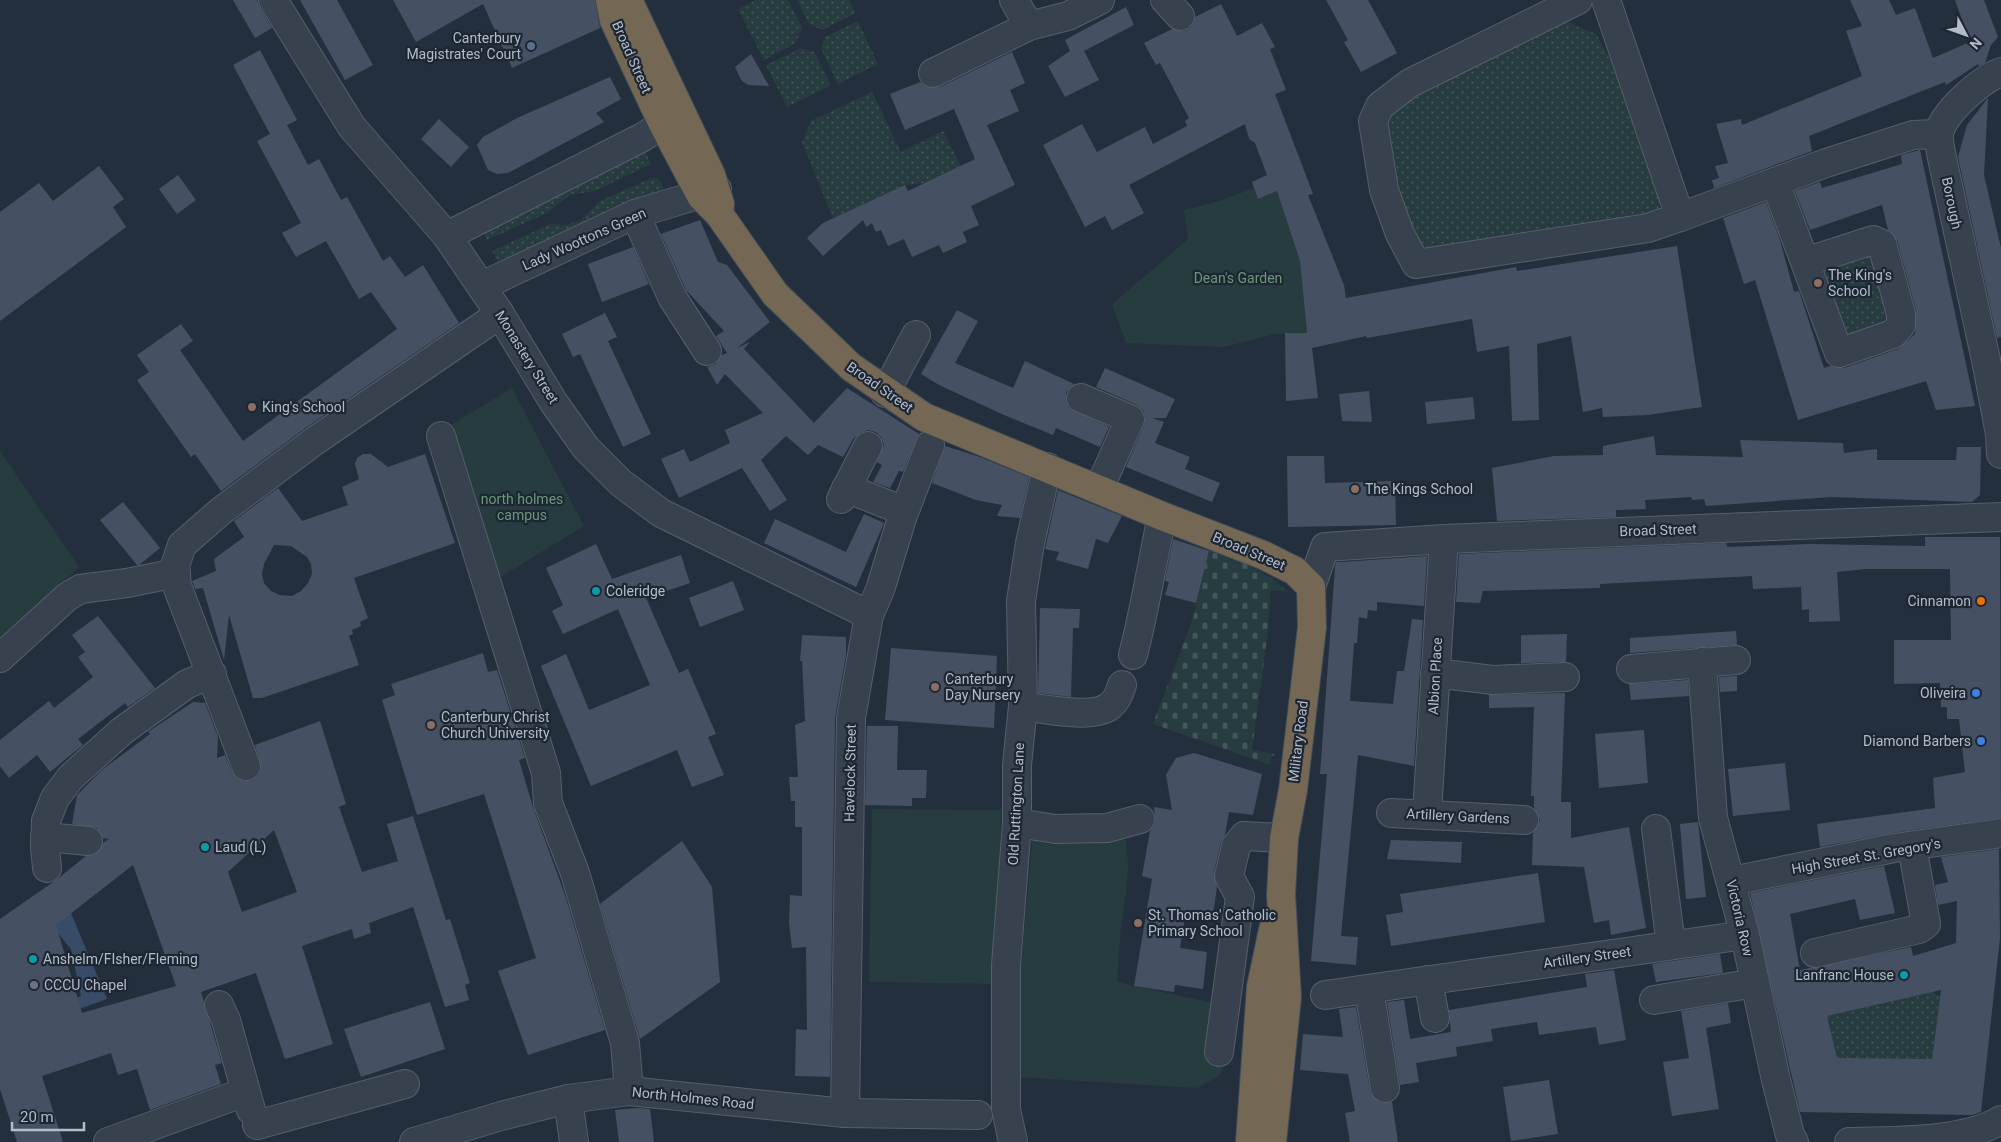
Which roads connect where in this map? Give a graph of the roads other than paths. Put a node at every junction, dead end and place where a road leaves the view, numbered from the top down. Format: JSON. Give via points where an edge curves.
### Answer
{"nodes":[{"id":1,"x":273,"y":0,"type":"edge"},
{"id":2,"x":610,"y":0,"type":"edge"},
{"id":3,"x":628,"y":0,"type":"edge"},
{"id":4,"x":1014,"y":0,"type":"edge"},
{"id":5,"x":1100,"y":0,"type":"edge"},
{"id":6,"x":1578,"y":0,"type":"edge"},
{"id":7,"x":1606,"y":0,"type":"edge"},
{"id":8,"x":1028,"y":26,"type":"junction"},
{"id":9,"x":933,"y":72,"type":"dead end"},
{"id":10,"x":2001,"y":72,"type":"edge"},
{"id":11,"x":662,"y":124,"type":"junction"},
{"id":12,"x":1939,"y":134,"type":"junction"},
{"id":13,"x":1775,"y":182,"type":"junction"},
{"id":14,"x":712,"y":200,"type":"junction"},
{"id":15,"x":635,"y":214,"type":"junction"},
{"id":16,"x":1680,"y":217,"type":"junction"},
{"id":17,"x":447,"y":236,"type":"junction"},
{"id":18,"x":1805,"y":262,"type":"dead end"},
{"id":19,"x":482,"y":286,"type":"junction"},
{"id":20,"x":500,"y":314,"type":"junction"},
{"id":21,"x":916,"y":334,"type":"dead end"},
{"id":22,"x":707,"y":351,"type":"dead end"},
{"id":23,"x":885,"y":393,"type":"junction"},
{"id":24,"x":1081,"y":398,"type":"dead end"},
{"id":25,"x":441,"y":436,"type":"dead end"},
{"id":26,"x":868,"y":446,"type":"dead end"},
{"id":27,"x":930,"y":446,"type":"dead end"},
{"id":28,"x":2001,"y":454,"type":"edge"},
{"id":29,"x":1047,"y":467,"type":"junction"},
{"id":30,"x":1099,"y":489,"type":"junction"},
{"id":31,"x":904,"y":511,"type":"junction"},
{"id":32,"x":1162,"y":516,"type":"junction"},
{"id":33,"x":2001,"y":517,"type":"edge"},
{"id":34,"x":1444,"y":539,"type":"junction"},
{"id":35,"x":176,"y":573,"type":"junction"},
{"id":36,"x":1312,"y":588,"type":"junction"},
{"id":37,"x":869,"y":615,"type":"junction"},
{"id":38,"x":1133,"y":654,"type":"dead end"},
{"id":39,"x":0,"y":658,"type":"edge"},
{"id":40,"x":1736,"y":660,"type":"dead end"},
{"id":41,"x":1702,"y":662,"type":"junction"},
{"id":42,"x":1631,"y":669,"type":"dead end"},
{"id":43,"x":1435,"y":673,"type":"junction"},
{"id":44,"x":212,"y":674,"type":"junction"},
{"id":45,"x":1565,"y":677,"type":"dead end"},
{"id":46,"x":1122,"y":684,"type":"dead end"},
{"id":47,"x":1023,"y":706,"type":"junction"},
{"id":48,"x":246,"y":766,"type":"dead end"},
{"id":49,"x":1391,"y":813,"type":"dead end"},
{"id":50,"x":1427,"y":813,"type":"junction"},
{"id":51,"x":1140,"y":819,"type":"dead end"},
{"id":52,"x":1524,"y":820,"type":"dead end"},
{"id":53,"x":1017,"y":823,"type":"junction"},
{"id":54,"x":1656,"y":829,"type":"dead end"},
{"id":55,"x":2001,"y":833,"type":"edge"},
{"id":56,"x":45,"y":837,"type":"junction"},
{"id":57,"x":1284,"y":838,"type":"junction"},
{"id":58,"x":88,"y":841,"type":"dead end"},
{"id":59,"x":1912,"y":846,"type":"junction"},
{"id":60,"x":47,"y":868,"type":"dead end"},
{"id":61,"x":1732,"y":881,"type":"junction"},
{"id":62,"x":1281,"y":895,"type":"junction"},
{"id":63,"x":1745,"y":935,"type":"junction"},
{"id":64,"x":1671,"y":945,"type":"junction"},
{"id":65,"x":1815,"y":953,"type":"dead end"},
{"id":66,"x":1428,"y":980,"type":"junction"},
{"id":67,"x":1755,"y":983,"type":"junction"},
{"id":68,"x":1369,"y":989,"type":"junction"},
{"id":69,"x":1325,"y":995,"type":"dead end"},
{"id":70,"x":1654,"y":1000,"type":"dead end"},
{"id":71,"x":219,"y":1005,"type":"dead end"},
{"id":72,"x":1435,"y":1018,"type":"dead end"},
{"id":73,"x":1220,"y":1052,"type":"dead end"},
{"id":74,"x":405,"y":1084,"type":"dead end"},
{"id":75,"x":1385,"y":1088,"type":"dead end"},
{"id":76,"x":629,"y":1091,"type":"junction"},
{"id":77,"x":245,"y":1092,"type":"junction"},
{"id":78,"x":568,"y":1100,"type":"junction"},
{"id":79,"x":845,"y":1113,"type":"junction"},
{"id":80,"x":978,"y":1116,"type":"dead end"},
{"id":81,"x":2001,"y":1120,"type":"edge"},
{"id":82,"x":259,"y":1134,"type":"edge"},
{"id":83,"x":1939,"y":1141,"type":"edge"},
{"id":84,"x":108,"y":1142,"type":"edge"},
{"id":85,"x":414,"y":1142,"type":"edge"},
{"id":86,"x":574,"y":1142,"type":"edge"},
{"id":87,"x":1013,"y":1142,"type":"edge"},
{"id":88,"x":1250,"y":1142,"type":"edge"},
{"id":89,"x":1272,"y":1142,"type":"edge"},
{"id":90,"x":1794,"y":1142,"type":"edge"},
{"id":91,"x":1849,"y":1142,"type":"edge"}],
"edges":[{"from":1,"to":17,"type":"street","name":"Monastery Street","via":[[352,127]]},
{"from":2,"to":11,"type":"highway","name":"Broad Street","via":[[614,20]]},
{"from":3,"to":14,"type":"highway","name":"Broad Street"},
{"from":4,"to":8,"type":"street"},
{"from":5,"to":8,"type":"street","via":[[1068,16]]},
{"from":6,"to":16,"type":"street","via":[[1410,82],[1380,106],[1373,121],[1377,151],[1384,190],[1400,234],[1416,264],[1648,228]]},
{"from":7,"to":16,"type":"street"},
{"from":8,"to":9,"type":"street"},
{"from":10,"to":12,"type":"street","via":[[1966,96],[1948,114]]},
{"from":11,"to":14,"type":"highway","name":"Broad Street"},
{"from":11,"to":17,"type":"street","via":[[644,137]]},
{"from":12,"to":13,"type":"street","via":[[1913,135]]},
{"from":12,"to":28,"type":"street","name":"Borough","via":[[1986,360]]},
{"from":13,"to":16,"type":"street"},
{"from":13,"to":18,"type":"street"},
{"from":14,"to":15,"type":"street","name":"Lady Woottons Green"},
{"from":14,"to":23,"type":"highway","name":"Broad Street","via":[[775,294],[851,367]]},
{"from":15,"to":19,"type":"street","name":"Lady Woottons Green"},
{"from":15,"to":22,"type":"street","via":[[672,297]]},
{"from":17,"to":19,"type":"street","name":"Monastery Street"},
{"from":19,"to":20,"type":"street","name":"Monastery Street"},
{"from":20,"to":35,"type":"street","via":[[316,440],[221,511],[182,545]]},
{"from":20,"to":37,"type":"street","name":"Monastery Street","via":[[586,448],[621,483],[661,514]]},
{"from":21,"to":23,"type":"street"},
{"from":23,"to":29,"type":"highway","name":"Broad Street","via":[[924,417]]},
{"from":24,"to":30,"type":"street","via":[[1130,419]]},
{"from":25,"to":76,"type":"street","via":[[546,773],[548,803],[575,873],[625,1043]]},
{"from":26,"to":31,"type":"street","via":[[844,493]]},
{"from":27,"to":31,"type":"street","name":"Havelock Street"},
{"from":29,"to":30,"type":"highway","name":"Broad Street"},
{"from":29,"to":47,"type":"street","name":"Old Ruttington Lane","via":[[1021,601]]},
{"from":30,"to":32,"type":"highway","name":"Broad Street"},
{"from":31,"to":37,"type":"street","name":"Havelock Street"},
{"from":32,"to":36,"type":"highway","name":"Broad Street","via":[[1263,555],[1295,571]]},
{"from":32,"to":38,"type":"street","via":[[1146,607]]},
{"from":33,"to":34,"type":"street","name":"Broad Street"},
{"from":34,"to":36,"type":"street","name":"Broad Street","via":[[1325,547]]},
{"from":34,"to":43,"type":"street","name":"Albion Place"},
{"from":35,"to":39,"type":"street","via":[[80,589]]},
{"from":35,"to":44,"type":"street","via":[[177,586]]},
{"from":36,"to":57,"type":"highway","name":"Military Road","via":[[1312,627],[1293,790]]},
{"from":37,"to":79,"type":"street","name":"Havelock Street","via":[[851,718]]},
{"from":40,"to":41,"type":"street"},
{"from":41,"to":42,"type":"street"},
{"from":41,"to":61,"type":"street","name":"Victoria Row","via":[[1713,818]]},
{"from":43,"to":45,"type":"street","via":[[1492,680]]},
{"from":43,"to":50,"type":"street","name":"Albion Place"},
{"from":44,"to":48,"type":"street"},
{"from":44,"to":56,"type":"street","via":[[187,684],[122,731],[71,777],[50,808]]},
{"from":46,"to":47,"type":"street","via":[[1112,705],[1100,712]]},
{"from":47,"to":53,"type":"street","name":"Old Ruttington Lane","via":[[1017,765]]},
{"from":49,"to":50,"type":"street","name":"Artillery Gardens"},
{"from":50,"to":52,"type":"street","name":"Artillery Gardens"},
{"from":51,"to":53,"type":"street","via":[[1106,828],[1056,829]]},
{"from":53,"to":87,"type":"street","name":"Old Ruttington Lane","via":[[1006,965],[1006,1109]]},
{"from":54,"to":64,"type":"street"},
{"from":55,"to":59,"type":"street","name":"High Street St. Gregory's"},
{"from":56,"to":58,"type":"street"},
{"from":56,"to":60,"type":"street"},
{"from":57,"to":62,"type":"highway","name":"Military Road"},
{"from":57,"to":73,"type":"street","via":[[1244,836],[1236,846],[1229,876],[1240,897]]},
{"from":59,"to":61,"type":"street","name":"High Street St. Gregory's"},
{"from":59,"to":65,"type":"street","via":[[1926,924],[1919,929]]},
{"from":61,"to":63,"type":"street","name":"Victoria Row"},
{"from":62,"to":88,"type":"highway","name":"Military Road","via":[[1261,987]]},
{"from":62,"to":89,"type":"highway","name":"Military Road","via":[[1287,997]]},
{"from":63,"to":64,"type":"street","name":"Artillery Street"},
{"from":63,"to":67,"type":"street","name":"Victoria Row"},
{"from":64,"to":66,"type":"street","name":"Artillery Street"},
{"from":66,"to":68,"type":"street","name":"Artillery Street"},
{"from":66,"to":72,"type":"street"},
{"from":67,"to":70,"type":"street"},
{"from":67,"to":90,"type":"street","name":"Victoria Row","via":[[1776,1080]]},
{"from":68,"to":69,"type":"street","name":"Artillery Street"},
{"from":68,"to":75,"type":"street"},
{"from":71,"to":77,"type":"street"},
{"from":74,"to":82,"type":"street"},
{"from":76,"to":78,"type":"street","name":"North Holmes Road"},
{"from":76,"to":79,"type":"street","name":"North Holmes Road"},
{"from":77,"to":82,"type":"street"},
{"from":77,"to":84,"type":"street"},
{"from":78,"to":85,"type":"street","name":"North Holmes Road"},
{"from":78,"to":86,"type":"street"},
{"from":79,"to":80,"type":"street","name":"North Holmes Road"},
{"from":81,"to":83,"type":"street","via":[[1975,1135]]},
{"from":83,"to":91,"type":"street"}]}
